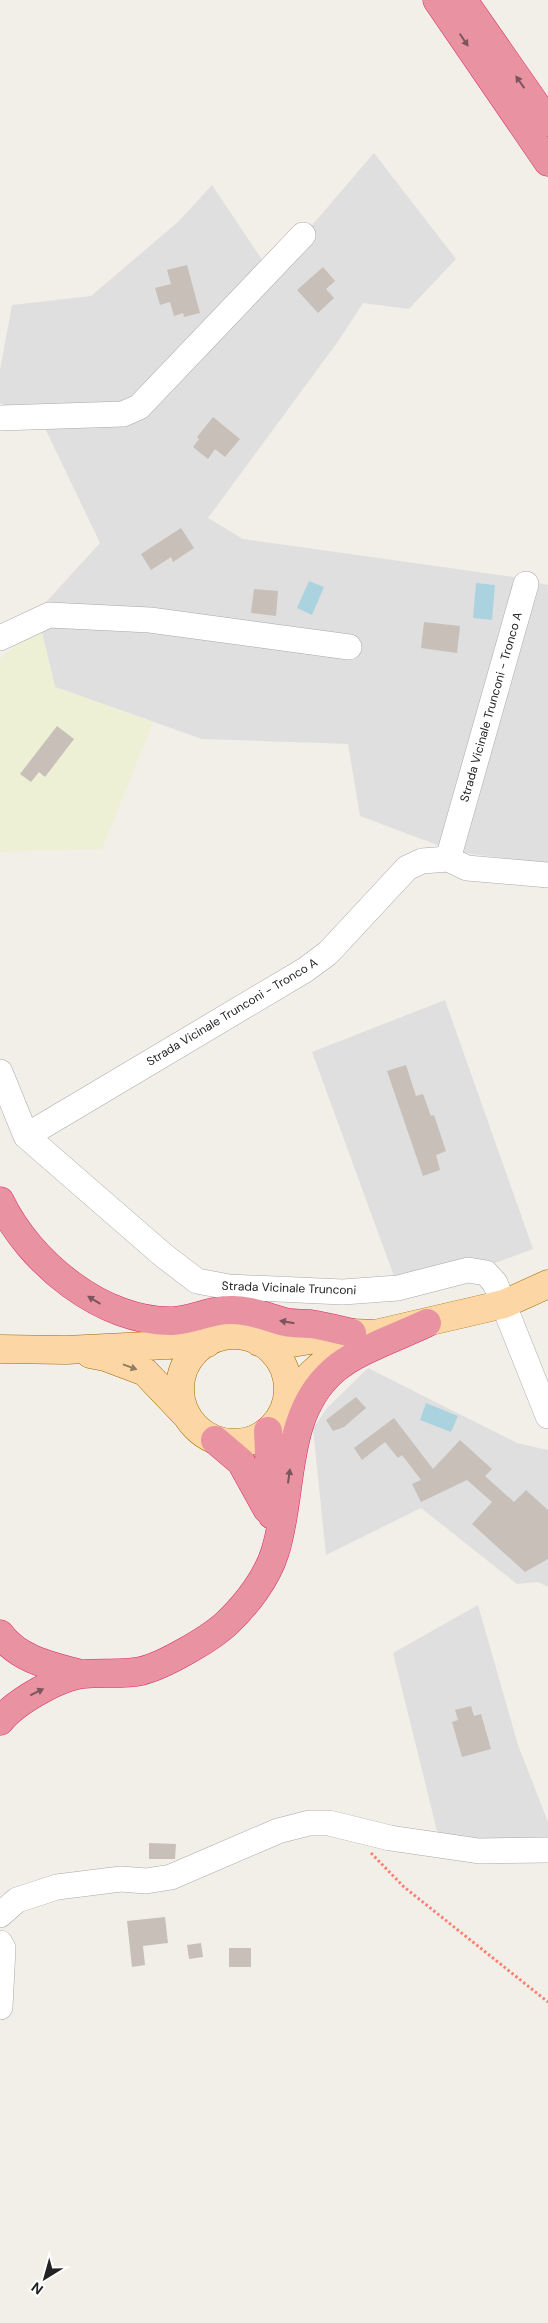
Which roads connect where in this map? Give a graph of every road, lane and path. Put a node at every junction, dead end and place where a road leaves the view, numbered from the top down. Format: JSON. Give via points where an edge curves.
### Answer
{"nodes":[{"id":1,"x":437,"y":0,"type":"edge"},
{"id":2,"x":463,"y":0,"type":"edge"},
{"id":3,"x":548,"y":122,"type":"edge"},
{"id":4,"x":548,"y":162,"type":"edge"},
{"id":5,"x":303,"y":235,"type":"dead end"},
{"id":6,"x":0,"y":418,"type":"edge"},
{"id":7,"x":526,"y":584,"type":"dead end"},
{"id":8,"x":0,"y":638,"type":"edge"},
{"id":9,"x":349,"y":646,"type":"dead end"},
{"id":10,"x":448,"y":858,"type":"junction"},
{"id":11,"x":548,"y":875,"type":"edge"},
{"id":12,"x":0,"y":1072,"type":"edge"},
{"id":13,"x":26,"y":1136,"type":"junction"},
{"id":14,"x":0,"y":1201,"type":"edge"},
{"id":15,"x":548,"y":1284,"type":"edge"},
{"id":16,"x":504,"y":1304,"type":"junction"},
{"id":17,"x":427,"y":1322,"type":"junction"},
{"id":18,"x":364,"y":1334,"type":"junction"},
{"id":19,"x":259,"y":1342,"type":"junction"},
{"id":20,"x":207,"y":1343,"type":"junction"},
{"id":21,"x":0,"y":1349,"type":"edge"},
{"id":22,"x":66,"y":1350,"type":"junction"},
{"id":23,"x":286,"y":1404,"type":"junction"},
{"id":24,"x":548,"y":1416,"type":"edge"},
{"id":25,"x":188,"y":1418,"type":"junction"},
{"id":26,"x":268,"y":1432,"type":"junction"},
{"id":27,"x":215,"y":1440,"type":"junction"},
{"id":28,"x":272,"y":1520,"type":"junction"},
{"id":29,"x":256,"y":1589,"type":"junction"},
{"id":30,"x":0,"y":1634,"type":"edge"},
{"id":31,"x":81,"y":1674,"type":"junction"},
{"id":32,"x":0,"y":1721,"type":"edge"},
{"id":33,"x":366,"y":1833,"type":"junction"},
{"id":34,"x":548,"y":1850,"type":"edge"},
{"id":35,"x":0,"y":1915,"type":"edge"},
{"id":36,"x":0,"y":1944,"type":"edge"},
{"id":37,"x":548,"y":2002,"type":"edge"},
{"id":38,"x":0,"y":2007,"type":"edge"}],
"edges":[{"from":1,"to":4,"type":"highway","one_way":true},
{"from":3,"to":2,"type":"highway","one_way":true},
{"from":5,"to":6,"type":"street","via":[[139,407],[123,414]]},
{"from":7,"to":10,"type":"street","name":"Strada Vicinale Trunconi - Tronco A"},
{"from":8,"to":9,"type":"street","via":[[49,615],[150,620]]},
{"from":10,"to":11,"type":"street","via":[[467,868]]},
{"from":10,"to":13,"type":"street","name":"Strada Vicinale Trunconi - Tronco A","via":[[422,861],[407,868],[328,953],[305,970]]},
{"from":12,"to":13,"type":"street","name":"Strada Vicinale Trunconi"},
{"from":13,"to":16,"type":"street","name":"Strada Vicinale Trunconi","via":[[197,1281],[229,1287],[343,1292],[398,1288],[468,1270],[486,1273],[496,1283]]},
{"from":18,"to":14,"type":"highway","one_way":true,"via":[[286,1322],[246,1311],[218,1310],[192,1319],[172,1321],[139,1319],[102,1304],[48,1265],[10,1222]]},
{"from":15,"to":16,"type":"main road"},
{"from":16,"to":17,"type":"main road"},
{"from":16,"to":24,"type":"street"},
{"from":17,"to":18,"type":"main road"},
{"from":29,"to":17,"type":"highway","one_way":true,"via":[[275,1554],[283,1523],[294,1439],[311,1399],[333,1370]]},
{"from":18,"to":19,"type":"main road","via":[[286,1344]]},
{"from":18,"to":23,"type":"main road","via":[[328,1358]]},
{"from":19,"to":20,"type":"main road","via":[[233,1336]]},
{"from":19,"to":23,"type":"main road","via":[[275,1355],[282,1366],[288,1384]]},
{"from":20,"to":22,"type":"main road"},
{"from":20,"to":25,"type":"main road","via":[[189,1360],[180,1383]]},
{"from":21,"to":22,"type":"main road"},
{"from":22,"to":25,"type":"main road","one_way":true,"via":[[105,1357],[145,1372]]},
{"from":23,"to":26,"type":"main road"},
{"from":25,"to":27,"type":"main road"},
{"from":26,"to":27,"type":"main road","via":[[242,1442]]},
{"from":26,"to":28,"type":"highway"},
{"from":27,"to":28,"type":"highway","via":[[241,1462]]},
{"from":28,"to":29,"type":"highway"},
{"from":29,"to":31,"type":"highway","via":[[226,1624],[185,1652],[141,1671]]},
{"from":30,"to":31,"type":"highway","via":[[33,1660]]},
{"from":32,"to":31,"type":"highway","one_way":true,"via":[[33,1693]]},
{"from":33,"to":34,"type":"street","via":[[479,1851]]},
{"from":33,"to":35,"type":"street","via":[[328,1823],[308,1823],[278,1831],[171,1878],[146,1881],[121,1878],[57,1887],[17,1900]]},
{"from":33,"to":37,"type":"path","via":[[372,1856],[404,1887]]},
{"from":36,"to":38,"type":"street","via":[[3,1948]]}]}
